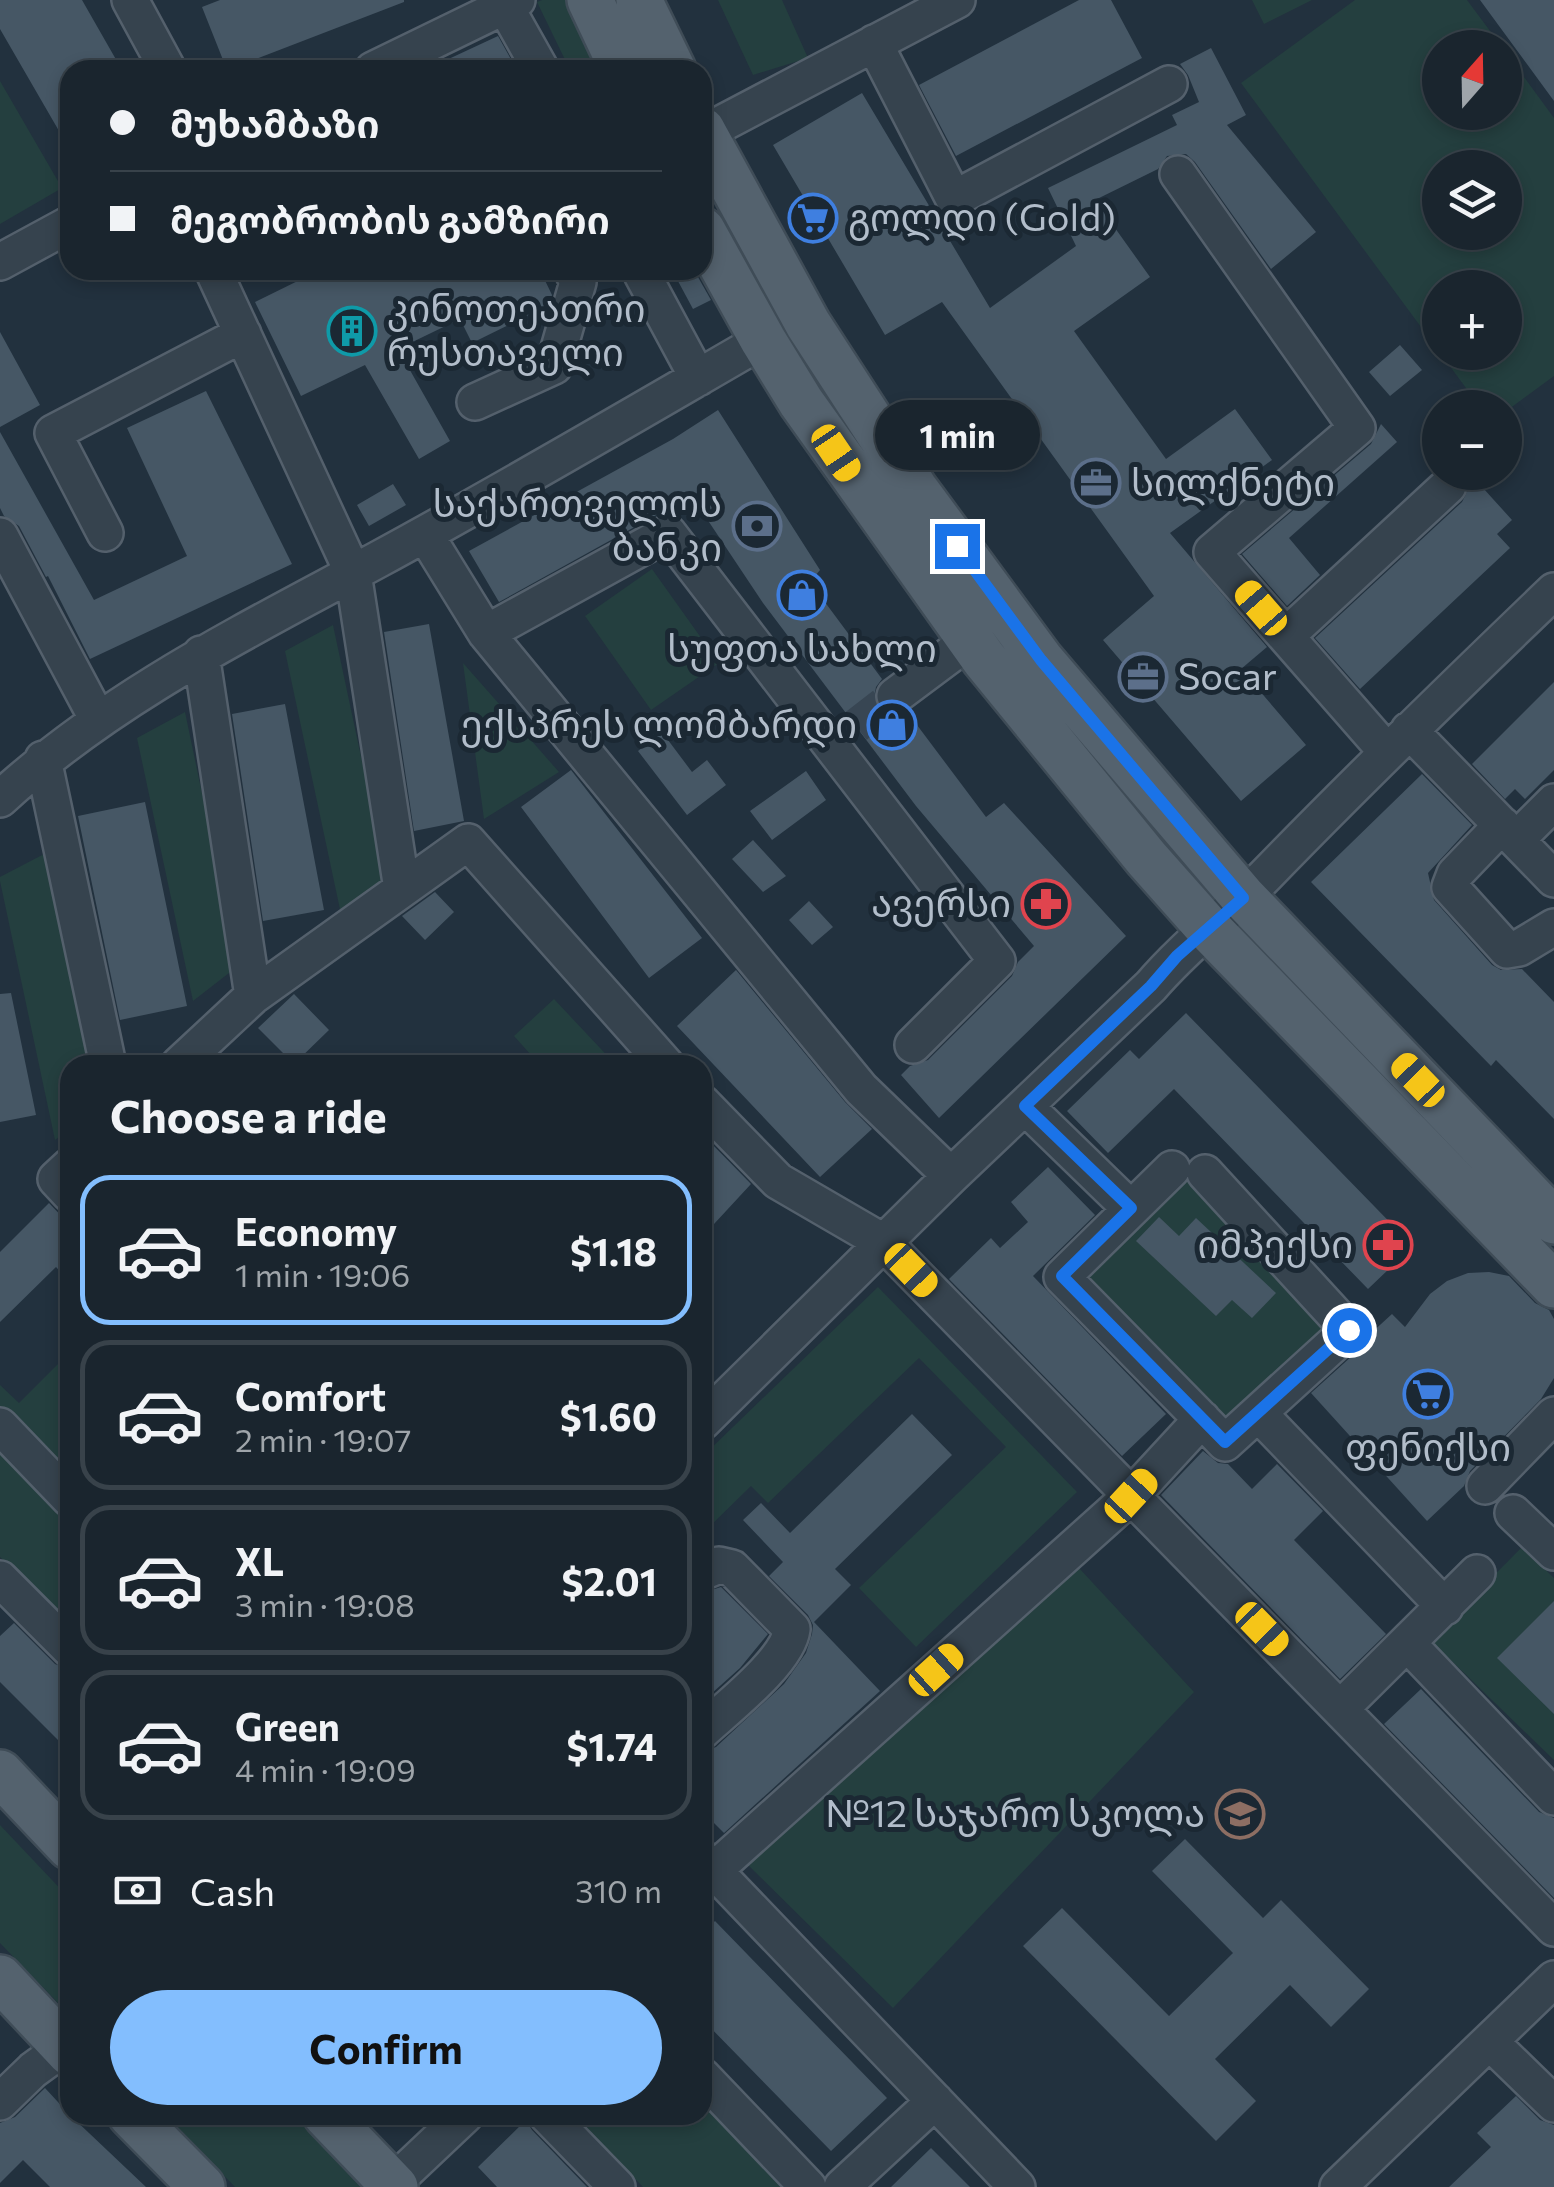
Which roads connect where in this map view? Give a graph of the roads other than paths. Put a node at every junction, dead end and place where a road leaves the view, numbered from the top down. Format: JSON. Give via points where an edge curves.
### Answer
{"nodes":[{"id":1,"x":130,"y":0,"type":"edge"},
{"id":2,"x":590,"y":0,"type":"edge"},
{"id":3,"x":639,"y":0,"type":"edge"},
{"id":4,"x":957,"y":0,"type":"edge"},
{"id":5,"x":512,"y":3,"type":"edge"},
{"id":6,"x":874,"y":43,"type":"junction"},
{"id":7,"x":163,"y":60,"type":"edge"},
{"id":8,"x":404,"y":60,"type":"edge"},
{"id":9,"x":537,"y":60,"type":"edge"},
{"id":10,"x":618,"y":60,"type":"edge"},
{"id":11,"x":668,"y":60,"type":"edge"},
{"id":12,"x":1169,"y":84,"type":"dead end"},
{"id":13,"x":712,"y":126,"type":"edge"},
{"id":14,"x":712,"y":148,"type":"edge"},
{"id":15,"x":1178,"y":174,"type":"dead end"},
{"id":16,"x":60,"y":229,"type":"edge"},
{"id":17,"x":712,"y":248,"type":"edge"},
{"id":18,"x":0,"y":262,"type":"edge"},
{"id":19,"x":218,"y":280,"type":"edge"},
{"id":20,"x":577,"y":280,"type":"edge"},
{"id":21,"x":645,"y":280,"type":"edge"},
{"id":22,"x":242,"y":334,"type":"junction"},
{"id":23,"x":763,"y":340,"type":"junction"},
{"id":24,"x":698,"y":378,"type":"junction"},
{"id":25,"x":475,"y":402,"type":"dead end"},
{"id":26,"x":1444,"y":490,"type":"edge"},
{"id":27,"x":105,"y":533,"type":"dead end"},
{"id":28,"x":425,"y":534,"type":"junction"},
{"id":29,"x":0,"y":536,"type":"edge"},
{"id":30,"x":353,"y":573,"type":"junction"},
{"id":31,"x":1554,"y":591,"type":"edge"},
{"id":32,"x":486,"y":633,"type":"junction"},
{"id":33,"x":1286,"y":636,"type":"junction"},
{"id":34,"x":970,"y":640,"type":"junction"},
{"id":35,"x":201,"y":654,"type":"junction"},
{"id":36,"x":895,"y":696,"type":"tunnel mouth"},
{"id":37,"x":98,"y":718,"type":"junction"},
{"id":38,"x":1398,"y":741,"type":"junction"},
{"id":39,"x":42,"y":760,"type":"junction"},
{"id":40,"x":0,"y":798,"type":"edge"},
{"id":41,"x":1554,"y":802,"type":"edge"},
{"id":42,"x":1509,"y":833,"type":"junction"},
{"id":43,"x":1554,"y":879,"type":"edge"},
{"id":44,"x":402,"y":888,"type":"junction"},
{"id":45,"x":1243,"y":898,"type":"junction"},
{"id":46,"x":1554,"y":927,"type":"edge"},
{"id":47,"x":1210,"y":930,"type":"junction"},
{"id":48,"x":253,"y":996,"type":"junction"},
{"id":49,"x":913,"y":1046,"type":"dead end"},
{"id":50,"x":106,"y":1055,"type":"edge"},
{"id":51,"x":190,"y":1055,"type":"edge"},
{"id":52,"x":657,"y":1055,"type":"edge"},
{"id":53,"x":1025,"y":1106,"type":"junction"},
{"id":54,"x":712,"y":1113,"type":"edge"},
{"id":55,"x":951,"y":1176,"type":"junction"},
{"id":56,"x":1131,"y":1208,"type":"junction"},
{"id":57,"x":1554,"y":1221,"type":"edge"},
{"id":58,"x":883,"y":1242,"type":"junction"},
{"id":59,"x":1554,"y":1285,"type":"edge"},
{"id":60,"x":712,"y":1412,"type":"edge"},
{"id":61,"x":1258,"y":1413,"type":"junction"},
{"id":62,"x":1554,"y":1415,"type":"edge"},
{"id":63,"x":1202,"y":1419,"type":"junction"},
{"id":64,"x":0,"y":1426,"type":"edge"},
{"id":65,"x":1485,"y":1486,"type":"dead end"},
{"id":66,"x":60,"y":1489,"type":"edge"},
{"id":67,"x":1131,"y":1496,"type":"junction"},
{"id":68,"x":1513,"y":1513,"type":"dead end"},
{"id":69,"x":1554,"y":1552,"type":"edge"},
{"id":70,"x":712,"y":1568,"type":"edge"},
{"id":71,"x":1478,"y":1573,"type":"dead end"},
{"id":72,"x":0,"y":1579,"type":"edge"},
{"id":73,"x":1445,"y":1607,"type":"junction"},
{"id":74,"x":60,"y":1639,"type":"edge"},
{"id":75,"x":1408,"y":1644,"type":"junction"},
{"id":76,"x":1340,"y":1709,"type":"junction"},
{"id":77,"x":712,"y":1722,"type":"edge"},
{"id":78,"x":0,"y":1773,"type":"edge"},
{"id":79,"x":1554,"y":1797,"type":"edge"},
{"id":80,"x":60,"y":1836,"type":"edge"},
{"id":81,"x":712,"y":1864,"type":"edge"},
{"id":82,"x":712,"y":1875,"type":"edge"},
{"id":83,"x":1554,"y":1928,"type":"edge"},
{"id":84,"x":0,"y":1978,"type":"edge"},
{"id":85,"x":1554,"y":1979,"type":"edge"},
{"id":86,"x":60,"y":2040,"type":"edge"},
{"id":87,"x":1490,"y":2042,"type":"junction"},
{"id":88,"x":60,"y":2053,"type":"edge"},
{"id":89,"x":712,"y":2086,"type":"edge"},
{"id":90,"x":0,"y":2102,"type":"edge"},
{"id":91,"x":935,"y":2102,"type":"junction"},
{"id":92,"x":1554,"y":2104,"type":"edge"},
{"id":93,"x":141,"y":2125,"type":"edge"},
{"id":94,"x":336,"y":2125,"type":"edge"},
{"id":95,"x":455,"y":2125,"type":"edge"},
{"id":96,"x":557,"y":2125,"type":"edge"},
{"id":97,"x":394,"y":2186,"type":"edge"},
{"id":98,"x":202,"y":2187,"type":"edge"},
{"id":99,"x":617,"y":2187,"type":"edge"},
{"id":100,"x":808,"y":2187,"type":"edge"},
{"id":101,"x":842,"y":2187,"type":"edge"},
{"id":102,"x":1016,"y":2187,"type":"edge"},
{"id":103,"x":1338,"y":2187,"type":"edge"}],
"edges":[{"from":1,"to":7,"type":"street"},
{"from":2,"to":10,"type":"main road"},
{"from":3,"to":11,"type":"main road"},
{"from":4,"to":6,"type":"street"},
{"from":5,"to":8,"type":"street"},
{"from":5,"to":9,"type":"street"},
{"from":6,"to":12,"type":"street","via":[[954,199]]},
{"from":6,"to":13,"type":"street"},
{"from":14,"to":45,"type":"main road","via":[[808,324],[915,489],[1041,660]]},
{"from":15,"to":33,"type":"street","via":[[1357,428],[1212,552]]},
{"from":16,"to":18,"type":"street"},
{"from":17,"to":23,"type":"main road"},
{"from":19,"to":22,"type":"street"},
{"from":20,"to":25,"type":"street","via":[[554,366]]},
{"from":21,"to":24,"type":"street"},
{"from":22,"to":27,"type":"street","via":[[52,433]]},
{"from":22,"to":30,"type":"street"},
{"from":23,"to":24,"type":"street"},
{"from":23,"to":34,"type":"main road","via":[[852,478]]},
{"from":24,"to":28,"type":"street"},
{"from":26,"to":33,"type":"street"},
{"from":28,"to":30,"type":"street"},
{"from":28,"to":32,"type":"street"},
{"from":29,"to":37,"type":"street"},
{"from":30,"to":35,"type":"street"},
{"from":30,"to":44,"type":"street"},
{"from":31,"to":38,"type":"street"},
{"from":32,"to":49,"type":"street","via":[[668,533],[843,735],[997,960]]},
{"from":32,"to":55,"type":"street","via":[[861,1089]]},
{"from":33,"to":38,"type":"street"},
{"from":34,"to":36,"type":"street"},
{"from":34,"to":47,"type":"main road"},
{"from":35,"to":37,"type":"street"},
{"from":35,"to":48,"type":"street"},
{"from":37,"to":39,"type":"street"},
{"from":38,"to":42,"type":"street"},
{"from":38,"to":45,"type":"street"},
{"from":39,"to":40,"type":"street"},
{"from":39,"to":50,"type":"street"},
{"from":41,"to":42,"type":"street"},
{"from":42,"to":43,"type":"street"},
{"from":42,"to":46,"type":"street","via":[[1456,874],[1450,887],[1507,950]]},
{"from":44,"to":48,"type":"street"},
{"from":44,"to":52,"type":"street","via":[[468,842]]},
{"from":45,"to":47,"type":"street"},
{"from":45,"to":57,"type":"main road"},
{"from":47,"to":53,"type":"street"},
{"from":47,"to":59,"type":"main road"},
{"from":48,"to":51,"type":"street"},
{"from":53,"to":55,"type":"street"},
{"from":53,"to":56,"type":"street"},
{"from":54,"to":58,"type":"street","via":[[778,1181]]},
{"from":55,"to":58,"type":"street"},
{"from":56,"to":61,"type":"street","via":[[1188,1171],[1349,1330]]},
{"from":56,"to":63,"type":"street","via":[[1062,1276]]},
{"from":58,"to":60,"type":"street"},
{"from":58,"to":67,"type":"street"},
{"from":61,"to":63,"type":"street","via":[[1225,1442]]},
{"from":61,"to":73,"type":"street"},
{"from":62,"to":65,"type":"street"},
{"from":63,"to":67,"type":"street"},
{"from":64,"to":66,"type":"street"},
{"from":67,"to":76,"type":"street"},
{"from":67,"to":81,"type":"street"},
{"from":68,"to":69,"type":"street"},
{"from":70,"to":77,"type":"street","via":[[732,1568],[792,1629],[773,1663]]},
{"from":71,"to":73,"type":"street"},
{"from":72,"to":74,"type":"street"},
{"from":73,"to":75,"type":"street"},
{"from":75,"to":76,"type":"street"},
{"from":75,"to":79,"type":"street"},
{"from":76,"to":83,"type":"street"},
{"from":78,"to":80,"type":"main road"},
{"from":82,"to":91,"type":"street"},
{"from":84,"to":86,"type":"main road"},
{"from":85,"to":87,"type":"street"},
{"from":87,"to":92,"type":"street"},
{"from":87,"to":103,"type":"street"},
{"from":88,"to":90,"type":"street"},
{"from":89,"to":100,"type":"street"},
{"from":91,"to":101,"type":"street"},
{"from":91,"to":102,"type":"street"},
{"from":93,"to":98,"type":"main road"},
{"from":94,"to":97,"type":"main road"},
{"from":95,"to":97,"type":"street"},
{"from":96,"to":99,"type":"street"}]}
